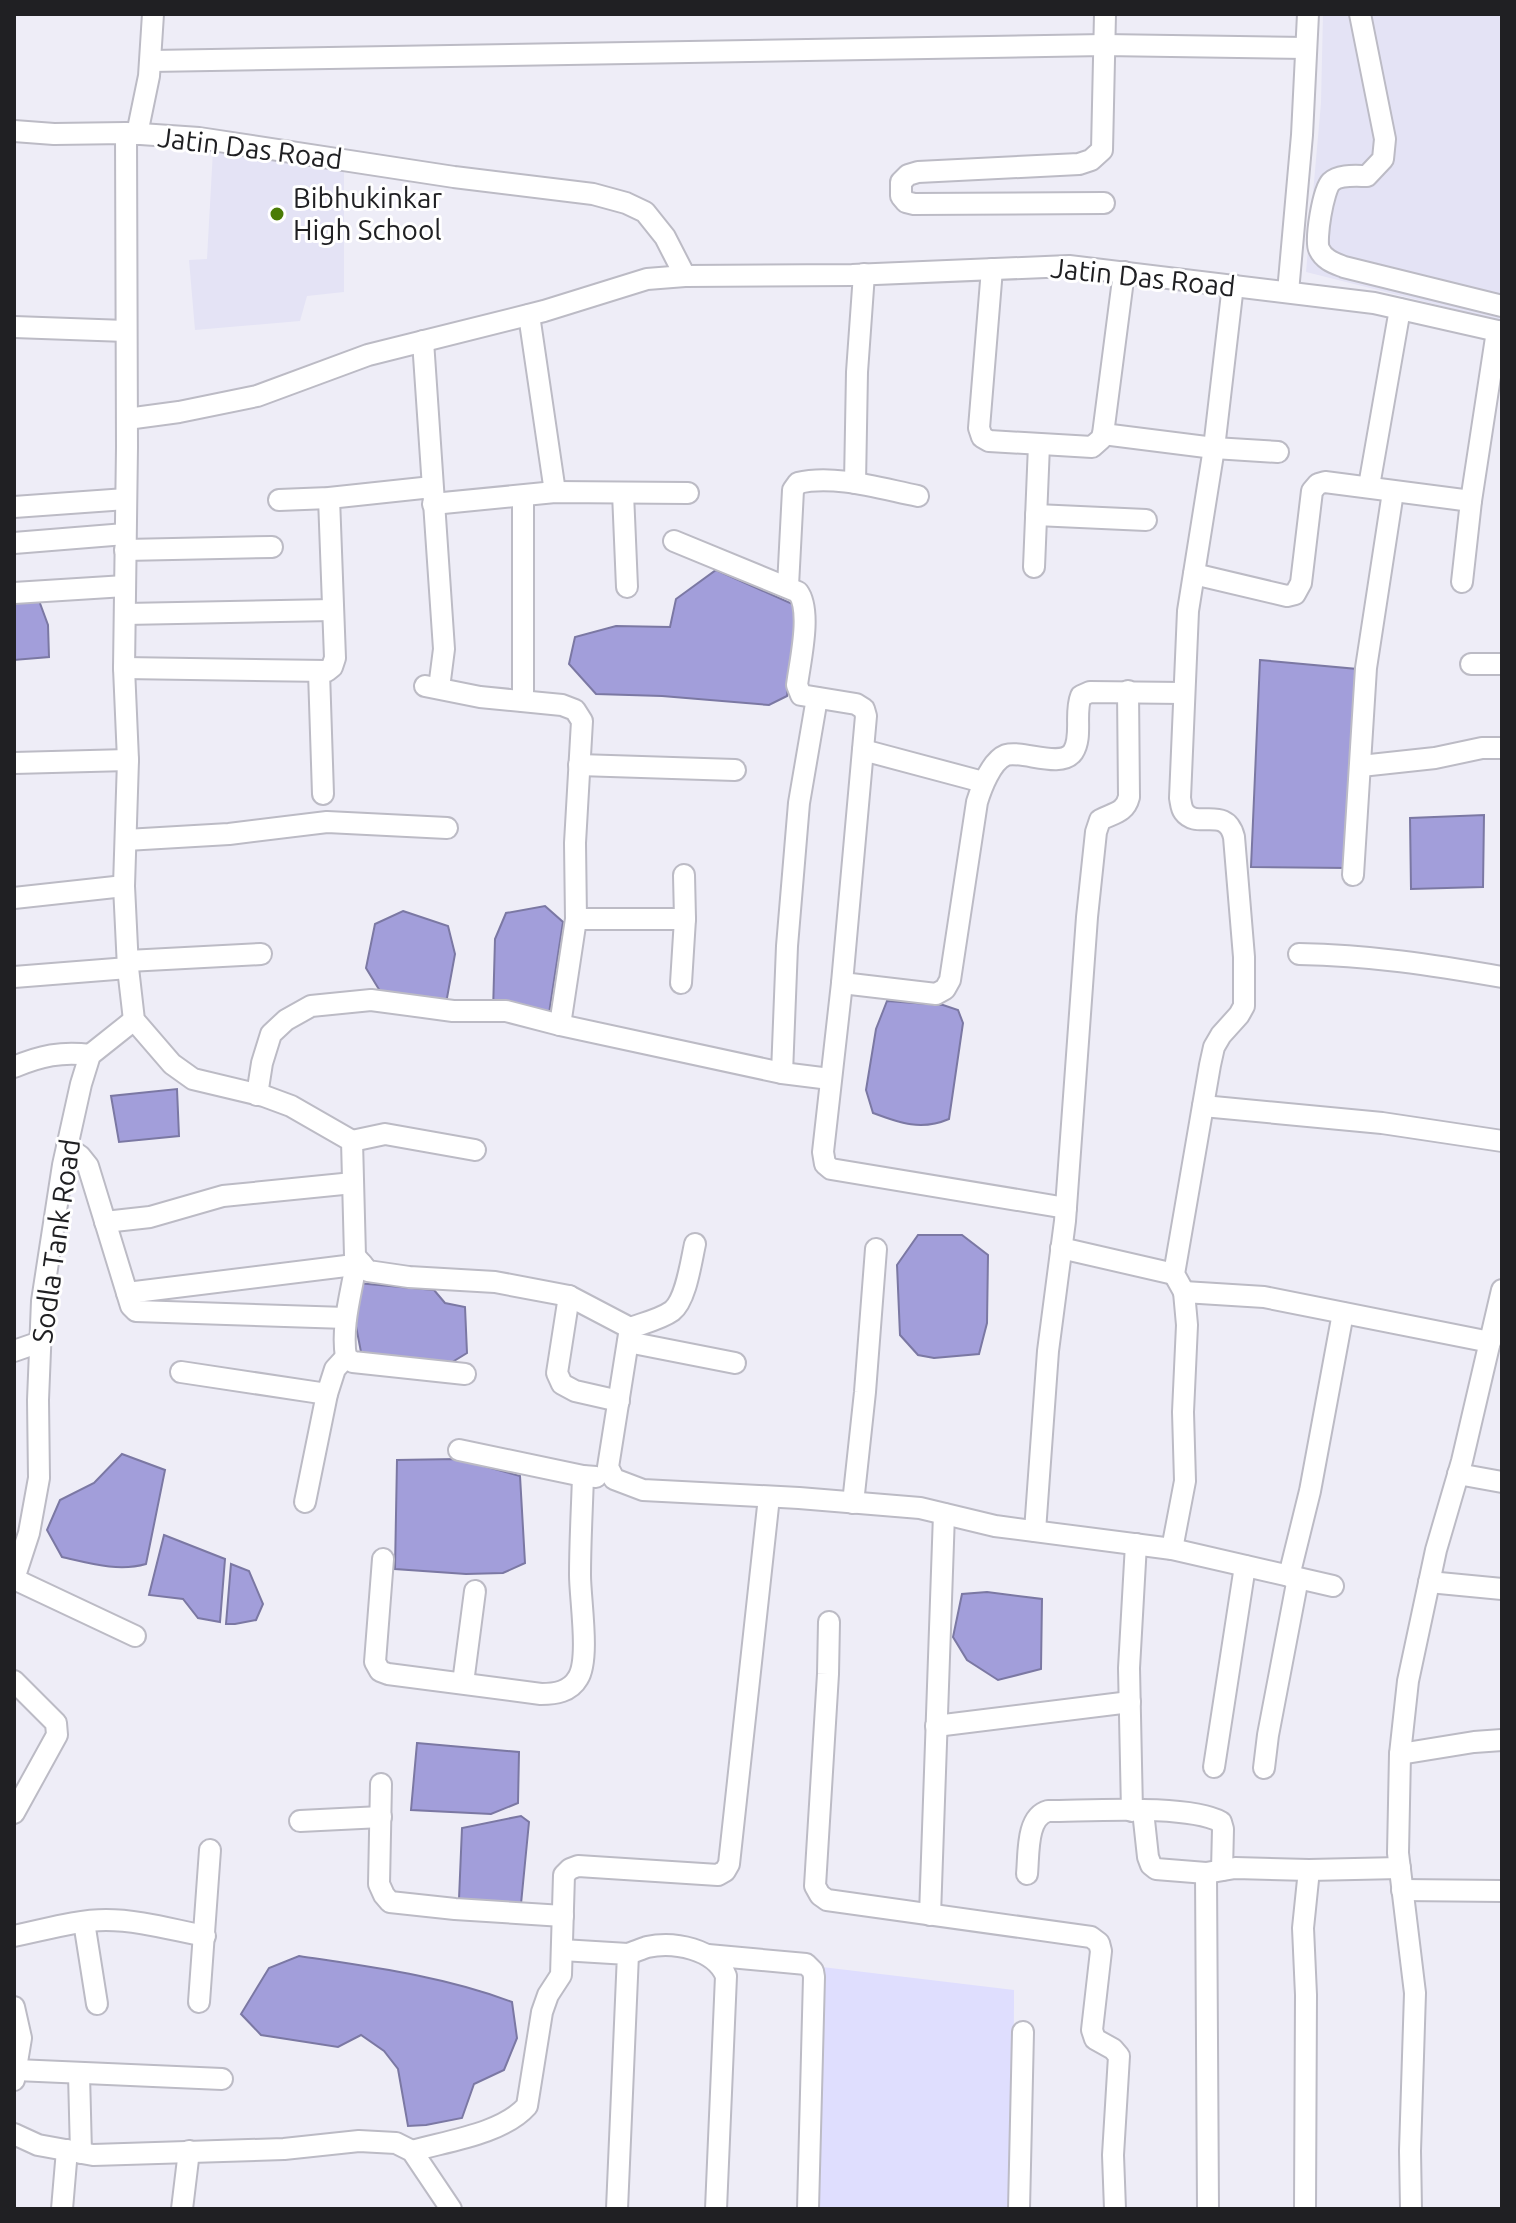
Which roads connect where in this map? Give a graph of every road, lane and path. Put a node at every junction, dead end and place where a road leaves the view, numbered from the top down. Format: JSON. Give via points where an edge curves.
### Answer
{"nodes":[{"id":1,"x":153,"y":14,"type":"edge"},
{"id":2,"x":1105,"y":14,"type":"edge"},
{"id":3,"x":1308,"y":14,"type":"edge"},
{"id":4,"x":1360,"y":14,"type":"edge"},
{"id":5,"x":1104,"y":45,"type":"junction"},
{"id":6,"x":1306,"y":48,"type":"junction"},
{"id":7,"x":151,"y":61,"type":"junction"},
{"id":8,"x":14,"y":131,"type":"edge"},
{"id":9,"x":132,"y":134,"type":"junction"},
{"id":10,"x":1104,"y":203,"type":"dead end"},
{"id":11,"x":992,"y":269,"type":"junction"},
{"id":12,"x":1124,"y":272,"type":"junction"},
{"id":13,"x":864,"y":274,"type":"junction"},
{"id":14,"x":685,"y":276,"type":"junction"},
{"id":15,"x":1233,"y":285,"type":"junction"},
{"id":16,"x":1288,"y":292,"type":"junction"},
{"id":17,"x":1502,"y":306,"type":"edge"},
{"id":18,"x":1400,"y":309,"type":"junction"},
{"id":19,"x":529,"y":315,"type":"junction"},
{"id":20,"x":14,"y":327,"type":"edge"},
{"id":21,"x":126,"y":331,"type":"junction"},
{"id":22,"x":1499,"y":331,"type":"edge"},
{"id":23,"x":423,"y":341,"type":"junction"},
{"id":24,"x":127,"y":419,"type":"junction"},
{"id":25,"x":1103,"y":434,"type":"junction"},
{"id":26,"x":1039,"y":445,"type":"junction"},
{"id":27,"x":1214,"y":448,"type":"junction"},
{"id":28,"x":1278,"y":452,"type":"dead end"},
{"id":29,"x":855,"y":483,"type":"junction"},
{"id":30,"x":1369,"y":486,"type":"junction"},
{"id":31,"x":555,"y":492,"type":"junction"},
{"id":32,"x":1393,"y":492,"type":"junction"},
{"id":33,"x":623,"y":493,"type":"junction"},
{"id":34,"x":688,"y":493,"type":"dead end"},
{"id":35,"x":433,"y":495,"type":"junction"},
{"id":36,"x":523,"y":496,"type":"junction"},
{"id":37,"x":918,"y":496,"type":"dead end"},
{"id":38,"x":329,"y":498,"type":"junction"},
{"id":39,"x":126,"y":499,"type":"junction"},
{"id":40,"x":279,"y":500,"type":"dead end"},
{"id":41,"x":1471,"y":501,"type":"junction"},
{"id":42,"x":14,"y":507,"type":"edge"},
{"id":43,"x":1036,"y":515,"type":"junction"},
{"id":44,"x":1146,"y":520,"type":"dead end"},
{"id":45,"x":674,"y":541,"type":"dead end"},
{"id":46,"x":125,"y":542,"type":"junction"},
{"id":47,"x":14,"y":543,"type":"edge"},
{"id":48,"x":272,"y":547,"type":"dead end"},
{"id":49,"x":1034,"y":567,"type":"dead end"},
{"id":50,"x":1194,"y":574,"type":"junction"},
{"id":51,"x":1462,"y":582,"type":"dead end"},
{"id":52,"x":125,"y":586,"type":"junction"},
{"id":53,"x":788,"y":586,"type":"junction"},
{"id":54,"x":627,"y":587,"type":"dead end"},
{"id":55,"x":14,"y":593,"type":"edge"},
{"id":56,"x":333,"y":610,"type":"junction"},
{"id":57,"x":125,"y":614,"type":"junction"},
{"id":58,"x":1471,"y":664,"type":"dead end"},
{"id":59,"x":1502,"y":664,"type":"edge"},
{"id":60,"x":124,"y":668,"type":"junction"},
{"id":61,"x":319,"y":672,"type":"junction"},
{"id":62,"x":1128,"y":691,"type":"junction"},
{"id":63,"x":1183,"y":693,"type":"junction"},
{"id":64,"x":817,"y":698,"type":"junction"},
{"id":65,"x":523,"y":701,"type":"junction"},
{"id":66,"x":1502,"y":748,"type":"edge"},
{"id":67,"x":863,"y":750,"type":"junction"},
{"id":68,"x":128,"y":760,"type":"junction"},
{"id":69,"x":14,"y":763,"type":"edge"},
{"id":70,"x":579,"y":765,"type":"junction"},
{"id":71,"x":1361,"y":766,"type":"junction"},
{"id":72,"x":735,"y":770,"type":"dead end"},
{"id":73,"x":983,"y":782,"type":"junction"},
{"id":74,"x":323,"y":794,"type":"dead end"},
{"id":75,"x":447,"y":828,"type":"dead end"},
{"id":76,"x":126,"y":840,"type":"junction"},
{"id":77,"x":684,"y":875,"type":"dead end"},
{"id":78,"x":1353,"y":875,"type":"dead end"},
{"id":79,"x":124,"y":886,"type":"junction"},
{"id":80,"x":14,"y":898,"type":"edge"},
{"id":81,"x":576,"y":919,"type":"junction"},
{"id":82,"x":685,"y":919,"type":"junction"},
{"id":83,"x":261,"y":954,"type":"dead end"},
{"id":84,"x":1299,"y":954,"type":"dead end"},
{"id":85,"x":128,"y":964,"type":"junction"},
{"id":86,"x":14,"y":977,"type":"edge"},
{"id":87,"x":1502,"y":977,"type":"edge"},
{"id":88,"x":681,"y":983,"type":"dead end"},
{"id":89,"x":842,"y":983,"type":"junction"},
{"id":90,"x":134,"y":1020,"type":"junction"},
{"id":91,"x":560,"y":1025,"type":"junction"},
{"id":92,"x":90,"y":1055,"type":"junction"},
{"id":93,"x":14,"y":1067,"type":"edge"},
{"id":94,"x":782,"y":1073,"type":"junction"},
{"id":95,"x":830,"y":1079,"type":"junction"},
{"id":96,"x":257,"y":1095,"type":"junction"},
{"id":97,"x":1203,"y":1106,"type":"junction"},
{"id":98,"x":352,"y":1141,"type":"junction"},
{"id":99,"x":1502,"y":1141,"type":"edge"},
{"id":100,"x":67,"y":1147,"type":"junction"},
{"id":101,"x":475,"y":1150,"type":"dead end"},
{"id":102,"x":353,"y":1183,"type":"junction"},
{"id":103,"x":1066,"y":1208,"type":"junction"},
{"id":104,"x":105,"y":1222,"type":"junction"},
{"id":105,"x":695,"y":1244,"type":"dead end"},
{"id":106,"x":1061,"y":1248,"type":"junction"},
{"id":107,"x":876,"y":1249,"type":"dead end"},
{"id":108,"x":359,"y":1264,"type":"junction"},
{"id":109,"x":1179,"y":1283,"type":"junction"},
{"id":110,"x":1502,"y":1290,"type":"edge"},
{"id":111,"x":127,"y":1293,"type":"junction"},
{"id":112,"x":569,"y":1296,"type":"junction"},
{"id":113,"x":1343,"y":1313,"type":"junction"},
{"id":114,"x":346,"y":1318,"type":"junction"},
{"id":115,"x":629,"y":1335,"type":"junction"},
{"id":116,"x":40,"y":1342,"type":"junction"},
{"id":117,"x":1490,"y":1342,"type":"junction"},
{"id":118,"x":14,"y":1351,"type":"edge"},
{"id":119,"x":346,"y":1357,"type":"junction"},
{"id":120,"x":735,"y":1363,"type":"dead end"},
{"id":121,"x":181,"y":1372,"type":"dead end"},
{"id":122,"x":465,"y":1374,"type":"dead end"},
{"id":123,"x":327,"y":1394,"type":"junction"},
{"id":124,"x":619,"y":1401,"type":"junction"},
{"id":125,"x":459,"y":1450,"type":"dead end"},
{"id":126,"x":1458,"y":1474,"type":"junction"},
{"id":127,"x":583,"y":1476,"type":"junction"},
{"id":128,"x":614,"y":1479,"type":"junction"},
{"id":129,"x":1502,"y":1482,"type":"edge"},
{"id":130,"x":769,"y":1497,"type":"junction"},
{"id":131,"x":305,"y":1502,"type":"dead end"},
{"id":132,"x":853,"y":1503,"type":"junction"},
{"id":133,"x":944,"y":1514,"type":"junction"},
{"id":134,"x":1035,"y":1531,"type":"junction"},
{"id":135,"x":1136,"y":1544,"type":"junction"},
{"id":136,"x":1172,"y":1549,"type":"junction"},
{"id":137,"x":383,"y":1559,"type":"dead end"},
{"id":138,"x":1245,"y":1566,"type":"junction"},
{"id":139,"x":1293,"y":1577,"type":"junction"},
{"id":140,"x":14,"y":1579,"type":"edge"},
{"id":141,"x":1429,"y":1582,"type":"junction"},
{"id":142,"x":1333,"y":1586,"type":"dead end"},
{"id":143,"x":1502,"y":1589,"type":"edge"},
{"id":144,"x":475,"y":1591,"type":"dead end"},
{"id":145,"x":829,"y":1622,"type":"dead end"},
{"id":146,"x":135,"y":1636,"type":"dead end"},
{"id":147,"x":14,"y":1681,"type":"edge"},
{"id":148,"x":463,"y":1683,"type":"junction"},
{"id":149,"x":1130,"y":1702,"type":"junction"},
{"id":150,"x":936,"y":1726,"type":"junction"},
{"id":151,"x":1502,"y":1740,"type":"edge"},
{"id":152,"x":1400,"y":1754,"type":"junction"},
{"id":153,"x":1214,"y":1767,"type":"dead end"},
{"id":154,"x":1264,"y":1768,"type":"dead end"},
{"id":155,"x":381,"y":1784,"type":"dead end"},
{"id":156,"x":1137,"y":1811,"type":"junction"},
{"id":157,"x":14,"y":1813,"type":"edge"},
{"id":158,"x":381,"y":1817,"type":"junction"},
{"id":159,"x":300,"y":1821,"type":"dead end"},
{"id":160,"x":210,"y":1850,"type":"dead end"},
{"id":161,"x":1400,"y":1868,"type":"junction"},
{"id":162,"x":1309,"y":1870,"type":"junction"},
{"id":163,"x":1214,"y":1871,"type":"junction"},
{"id":164,"x":1027,"y":1874,"type":"dead end"},
{"id":165,"x":1402,"y":1890,"type":"junction"},
{"id":166,"x":1502,"y":1891,"type":"edge"},
{"id":167,"x":930,"y":1915,"type":"junction"},
{"id":168,"x":563,"y":1916,"type":"junction"},
{"id":169,"x":84,"y":1922,"type":"junction"},
{"id":170,"x":14,"y":1936,"type":"edge"},
{"id":171,"x":205,"y":1936,"type":"junction"},
{"id":172,"x":562,"y":1950,"type":"junction"},
{"id":173,"x":628,"y":1954,"type":"junction"},
{"id":174,"x":708,"y":1955,"type":"junction"},
{"id":175,"x":199,"y":2002,"type":"dead end"},
{"id":176,"x":97,"y":2004,"type":"dead end"},
{"id":177,"x":14,"y":2007,"type":"edge"},
{"id":178,"x":1023,"y":2032,"type":"dead end"},
{"id":179,"x":79,"y":2074,"type":"junction"},
{"id":180,"x":15,"y":2075,"type":"edge"},
{"id":181,"x":222,"y":2079,"type":"dead end"},
{"id":182,"x":14,"y":2134,"type":"edge"},
{"id":183,"x":189,"y":2151,"type":"junction"},
{"id":184,"x":412,"y":2151,"type":"junction"},
{"id":185,"x":74,"y":2152,"type":"junction"},
{"id":186,"x":62,"y":2209,"type":"edge"},
{"id":187,"x":182,"y":2209,"type":"edge"},
{"id":188,"x":451,"y":2209,"type":"edge"},
{"id":189,"x":617,"y":2209,"type":"edge"},
{"id":190,"x":716,"y":2209,"type":"edge"},
{"id":191,"x":808,"y":2209,"type":"edge"},
{"id":192,"x":1019,"y":2209,"type":"edge"},
{"id":193,"x":1115,"y":2209,"type":"edge"},
{"id":194,"x":1208,"y":2209,"type":"edge"},
{"id":195,"x":1305,"y":2209,"type":"edge"},
{"id":196,"x":1411,"y":2209,"type":"edge"}],
"edges":[{"from":1,"to":7,"type":"street"},
{"from":2,"to":5,"type":"street"},
{"from":3,"to":6,"type":"street"},
{"from":4,"to":17,"type":"street","via":[[1385,139],[1383,159],[1367,176],[1330,182],[1317,244],[1321,253],[1344,267]]},
{"from":5,"to":6,"type":"street"},
{"from":5,"to":7,"type":"street"},
{"from":5,"to":10,"type":"street","via":[[1102,150],[1091,160],[918,172],[901,182],[901,196],[914,204]]},
{"from":6,"to":16,"type":"street"},
{"from":7,"to":9,"type":"street"},
{"from":8,"to":9,"type":"street","name":"Jatin Das Road"},
{"from":9,"to":14,"type":"street","name":"Jatin Das Road","via":[[199,138],[593,194],[645,212]]},
{"from":9,"to":21,"type":"street"},
{"from":11,"to":12,"type":"street","name":"Jatin Das Road","via":[[1069,266]]},
{"from":11,"to":13,"type":"street","name":"Jatin Das Road"},
{"from":11,"to":26,"type":"street","via":[[979,428],[989,441]]},
{"from":12,"to":15,"type":"street","name":"Jatin Das Road"},
{"from":12,"to":25,"type":"street"},
{"from":13,"to":14,"type":"street","name":"Jatin Das Road"},
{"from":13,"to":29,"type":"street"},
{"from":14,"to":19,"type":"street","name":"Jatin Das Road","via":[[647,279]]},
{"from":15,"to":16,"type":"street","name":"Jatin Das Road"},
{"from":15,"to":27,"type":"street"},
{"from":16,"to":18,"type":"street","name":"Jatin Das Road"},
{"from":18,"to":22,"type":"street","name":"Jatin Das Road"},
{"from":18,"to":30,"type":"street"},
{"from":19,"to":23,"type":"street","name":"Jatin Das Road"},
{"from":19,"to":31,"type":"street"},
{"from":20,"to":21,"type":"street"},
{"from":21,"to":24,"type":"street"},
{"from":22,"to":41,"type":"street"},
{"from":23,"to":24,"type":"street","name":"Jatin Das Road","via":[[368,355],[257,396]]},
{"from":23,"to":35,"type":"street"},
{"from":24,"to":39,"type":"street"},
{"from":25,"to":26,"type":"street","via":[[1092,447]]},
{"from":25,"to":27,"type":"street"},
{"from":26,"to":43,"type":"street"},
{"from":27,"to":28,"type":"street"},
{"from":27,"to":50,"type":"street"},
{"from":29,"to":37,"type":"street"},
{"from":29,"to":53,"type":"street","via":[[811,479],[793,490]]},
{"from":30,"to":32,"type":"street"},
{"from":30,"to":50,"type":"street","via":[[1325,482],[1312,491],[1301,583],[1295,594]]},
{"from":31,"to":33,"type":"street"},
{"from":31,"to":36,"type":"street"},
{"from":32,"to":41,"type":"street"},
{"from":32,"to":71,"type":"street","via":[[1366,668]]},
{"from":33,"to":34,"type":"street"},
{"from":33,"to":54,"type":"street"},
{"from":35,"to":36,"type":"street"},
{"from":35,"to":38,"type":"street"},
{"from":35,"to":65,"type":"street","via":[[444,649],[432,687]]},
{"from":36,"to":65,"type":"street"},
{"from":38,"to":40,"type":"street"},
{"from":38,"to":56,"type":"street"},
{"from":39,"to":42,"type":"street"},
{"from":39,"to":46,"type":"street"},
{"from":41,"to":51,"type":"street"},
{"from":43,"to":44,"type":"street"},
{"from":43,"to":49,"type":"street"},
{"from":45,"to":53,"type":"street"},
{"from":46,"to":47,"type":"street"},
{"from":46,"to":48,"type":"street"},
{"from":46,"to":52,"type":"street"},
{"from":50,"to":63,"type":"street"},
{"from":52,"to":55,"type":"street"},
{"from":52,"to":57,"type":"street"},
{"from":53,"to":64,"type":"street","via":[[803,598],[805,612],[797,685],[801,695]]},
{"from":56,"to":57,"type":"street"},
{"from":56,"to":61,"type":"street","via":[[335,658],[332,667]]},
{"from":57,"to":60,"type":"street"},
{"from":58,"to":59,"type":"street"},
{"from":60,"to":61,"type":"street"},
{"from":60,"to":68,"type":"street"},
{"from":61,"to":74,"type":"street"},
{"from":62,"to":63,"type":"street"},
{"from":62,"to":73,"type":"street","via":[[1081,696],[1077,739],[1067,757],[1008,754]]},
{"from":62,"to":103,"type":"street","via":[[1127,806],[1100,820],[1096,832]]},
{"from":63,"to":97,"type":"street","via":[[1180,798],[1191,817],[1231,827],[1244,957],[1244,1006],[1214,1047]]},
{"from":64,"to":67,"type":"street","via":[[864,709]]},
{"from":64,"to":94,"type":"street","via":[[799,803]]},
{"from":65,"to":70,"type":"street","via":[[575,710],[582,721]]},
{"from":66,"to":71,"type":"street"},
{"from":67,"to":73,"type":"street"},
{"from":67,"to":89,"type":"street"},
{"from":68,"to":69,"type":"street"},
{"from":68,"to":76,"type":"street"},
{"from":70,"to":72,"type":"street"},
{"from":70,"to":81,"type":"street"},
{"from":71,"to":78,"type":"street"},
{"from":73,"to":89,"type":"street","via":[[945,989],[936,994]]},
{"from":75,"to":76,"type":"street","via":[[327,822]]},
{"from":76,"to":79,"type":"street"},
{"from":77,"to":82,"type":"street"},
{"from":79,"to":80,"type":"street"},
{"from":79,"to":85,"type":"street"},
{"from":81,"to":82,"type":"street"},
{"from":81,"to":91,"type":"street"},
{"from":82,"to":88,"type":"street"},
{"from":83,"to":85,"type":"street"},
{"from":84,"to":87,"type":"street","via":[[1350,954]]},
{"from":85,"to":86,"type":"street"},
{"from":85,"to":90,"type":"street"},
{"from":89,"to":95,"type":"street"},
{"from":90,"to":92,"type":"street"},
{"from":90,"to":96,"type":"street","via":[[172,1064],[193,1079]]},
{"from":91,"to":94,"type":"street"},
{"from":91,"to":96,"type":"street","via":[[506,1011],[453,1011],[371,1000],[311,1006],[271,1034]]},
{"from":92,"to":93,"type":"street","via":[[53,1053]]},
{"from":92,"to":100,"type":"street","name":"Sodla Tank Road"},
{"from":94,"to":95,"type":"street"},
{"from":95,"to":103,"type":"street","via":[[823,1152],[831,1169]]},
{"from":96,"to":98,"type":"street","via":[[291,1106]]},
{"from":97,"to":99,"type":"street"},
{"from":97,"to":109,"type":"street"},
{"from":98,"to":101,"type":"street","via":[[385,1134]]},
{"from":98,"to":102,"type":"street"},
{"from":100,"to":104,"type":"street","via":[[88,1166]]},
{"from":100,"to":116,"type":"street","name":"Sodla Tank Road","via":[[45,1274]]},
{"from":102,"to":104,"type":"street","via":[[223,1196],[150,1217]]},
{"from":102,"to":108,"type":"street"},
{"from":103,"to":106,"type":"street"},
{"from":104,"to":111,"type":"street"},
{"from":105,"to":115,"type":"street","via":[[681,1300]]},
{"from":106,"to":109,"type":"street"},
{"from":106,"to":134,"type":"street"},
{"from":107,"to":132,"type":"street"},
{"from":108,"to":111,"type":"street"},
{"from":108,"to":112,"type":"street","via":[[368,1271],[495,1282]]},
{"from":108,"to":114,"type":"street"},
{"from":109,"to":113,"type":"street"},
{"from":109,"to":136,"type":"street","via":[[1187,1325],[1185,1481]]},
{"from":110,"to":117,"type":"street"},
{"from":111,"to":114,"type":"street","via":[[131,1306],[142,1313]]},
{"from":112,"to":115,"type":"street"},
{"from":112,"to":124,"type":"street","via":[[557,1373],[562,1384]]},
{"from":113,"to":117,"type":"street"},
{"from":113,"to":139,"type":"street"},
{"from":114,"to":119,"type":"street"},
{"from":115,"to":120,"type":"street"},
{"from":115,"to":124,"type":"street"},
{"from":116,"to":118,"type":"street"},
{"from":116,"to":140,"type":"street","name":"Sodla Tank Road","via":[[39,1478]]},
{"from":117,"to":126,"type":"street"},
{"from":119,"to":122,"type":"street"},
{"from":119,"to":123,"type":"street","via":[[335,1369]]},
{"from":121,"to":123,"type":"street"},
{"from":123,"to":131,"type":"street"},
{"from":124,"to":128,"type":"street","via":[[608,1467]]},
{"from":125,"to":127,"type":"street"},
{"from":126,"to":129,"type":"street"},
{"from":126,"to":141,"type":"street"},
{"from":127,"to":128,"type":"street"},
{"from":127,"to":148,"type":"street","via":[[579,1677],[558,1694]]},
{"from":128,"to":130,"type":"street","via":[[643,1490]]},
{"from":130,"to":132,"type":"street"},
{"from":130,"to":168,"type":"street","via":[[729,1864],[718,1875],[578,1866],[564,1875]]},
{"from":132,"to":133,"type":"street"},
{"from":133,"to":134,"type":"street"},
{"from":133,"to":150,"type":"street"},
{"from":134,"to":135,"type":"street"},
{"from":135,"to":136,"type":"street"},
{"from":135,"to":149,"type":"street"},
{"from":136,"to":138,"type":"street"},
{"from":137,"to":148,"type":"street","via":[[375,1662],[380,1671]]},
{"from":138,"to":139,"type":"street"},
{"from":138,"to":153,"type":"street"},
{"from":139,"to":142,"type":"street"},
{"from":139,"to":154,"type":"street"},
{"from":140,"to":146,"type":"street"},
{"from":141,"to":143,"type":"street"},
{"from":141,"to":152,"type":"street","via":[[1408,1681]]},
{"from":144,"to":148,"type":"street"},
{"from":145,"to":167,"type":"street","via":[[815,1886],[827,1900]]},
{"from":147,"to":157,"type":"street","via":[[58,1729]]},
{"from":149,"to":150,"type":"street"},
{"from":149,"to":156,"type":"street"},
{"from":150,"to":167,"type":"street"},
{"from":151,"to":152,"type":"street"},
{"from":152,"to":161,"type":"street"},
{"from":155,"to":158,"type":"street"},
{"from":156,"to":163,"type":"street","via":[[1156,1869]]},
{"from":156,"to":163,"type":"street","via":[[1187,1813],[1221,1822]]},
{"from":156,"to":164,"type":"street","via":[[1041,1813],[1033,1821]]},
{"from":158,"to":159,"type":"street"},
{"from":158,"to":168,"type":"street","via":[[379,1884],[390,1902]]},
{"from":160,"to":171,"type":"street"},
{"from":161,"to":162,"type":"street"},
{"from":161,"to":165,"type":"street"},
{"from":162,"to":163,"type":"street"},
{"from":162,"to":195,"type":"street","via":[[1303,1928]]},
{"from":163,"to":194,"type":"street"},
{"from":165,"to":166,"type":"street"},
{"from":165,"to":196,"type":"street","via":[[1415,1993]]},
{"from":167,"to":193,"type":"street","via":[[1091,1937],[1099,1943],[1092,2030],[1095,2039],[1119,2056]]},
{"from":168,"to":172,"type":"street"},
{"from":169,"to":170,"type":"street"},
{"from":169,"to":171,"type":"street","via":[[135,1923]]},
{"from":169,"to":176,"type":"street"},
{"from":171,"to":175,"type":"street"},
{"from":172,"to":173,"type":"street"},
{"from":172,"to":184,"type":"street","via":[[561,1975],[542,2012],[527,2106],[502,2126]]},
{"from":173,"to":174,"type":"street","via":[[663,1945]]},
{"from":173,"to":189,"type":"street"},
{"from":174,"to":190,"type":"street","via":[[726,1976]]},
{"from":174,"to":191,"type":"street","via":[[806,1964],[813,1971]]},
{"from":177,"to":180,"type":"street","via":[[21,2038]]},
{"from":178,"to":192,"type":"street"},
{"from":179,"to":180,"type":"street"},
{"from":179,"to":181,"type":"street"},
{"from":179,"to":185,"type":"street"},
{"from":182,"to":185,"type":"street"},
{"from":183,"to":184,"type":"street","via":[[359,2141],[396,2143]]},
{"from":183,"to":185,"type":"street"},
{"from":183,"to":187,"type":"street"},
{"from":184,"to":188,"type":"street"},
{"from":185,"to":186,"type":"street"}]}
